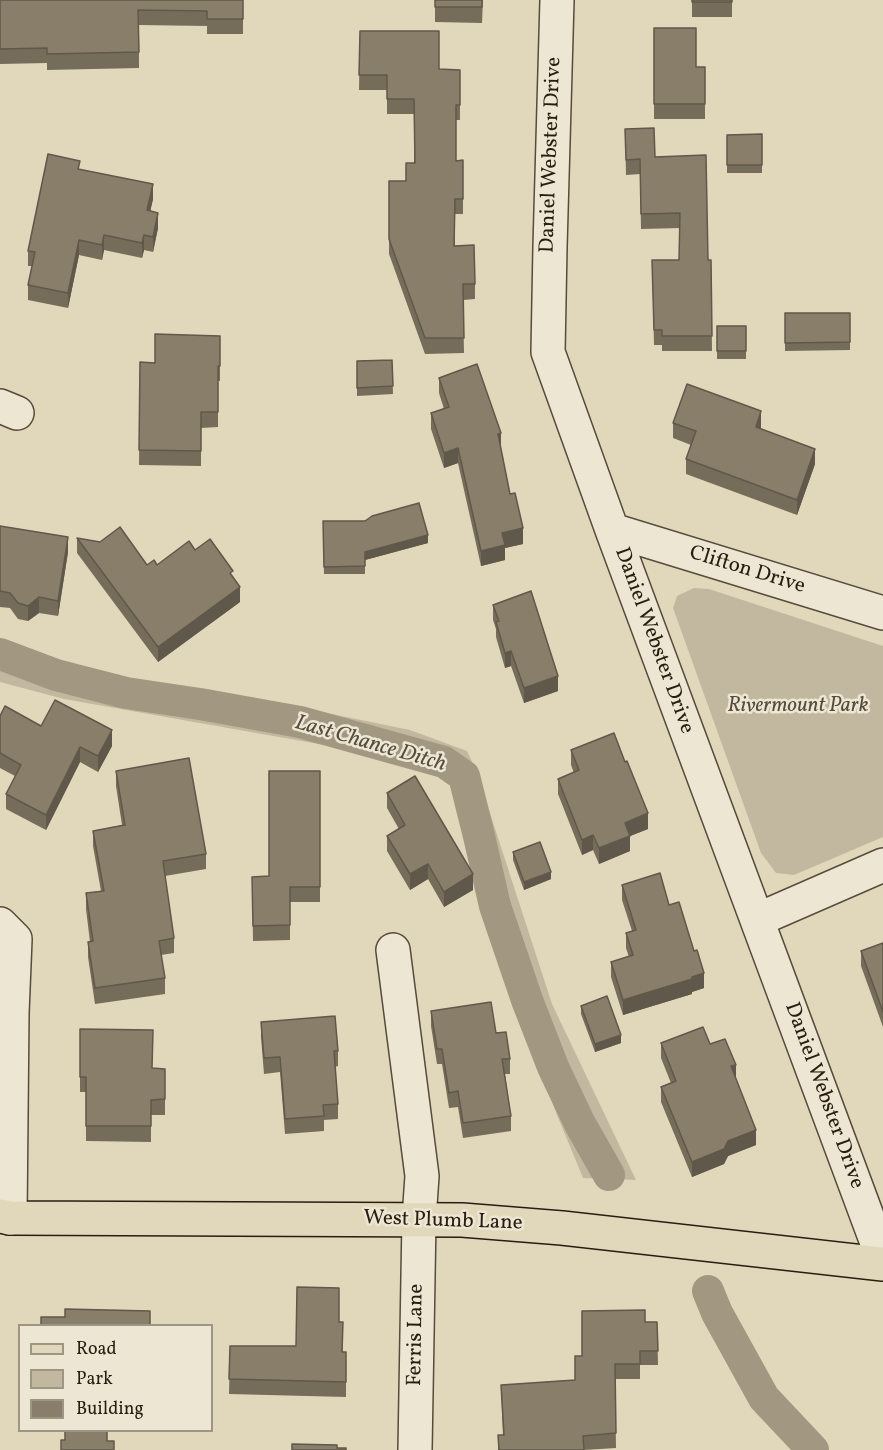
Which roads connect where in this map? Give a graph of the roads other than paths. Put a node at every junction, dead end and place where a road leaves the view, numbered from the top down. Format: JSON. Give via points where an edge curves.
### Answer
{"nodes":[{"id":1,"x":557,"y":0,"type":"edge"},
{"id":2,"x":612,"y":530,"type":"junction"},
{"id":3,"x":883,"y":613,"type":"edge"},
{"id":4,"x":883,"y":865,"type":"edge"},
{"id":5,"x":757,"y":920,"type":"junction"},
{"id":6,"x":0,"y":924,"type":"edge"},
{"id":7,"x":393,"y":950,"type":"dead end"},
{"id":8,"x":5,"y":1217,"type":"edge"},
{"id":9,"x":419,"y":1219,"type":"junction"},
{"id":10,"x":883,"y":1259,"type":"edge"},
{"id":11,"x":883,"y":1264,"type":"edge"},
{"id":12,"x":415,"y":1450,"type":"edge"}],
"edges":[{"from":1,"to":2,"type":"street","name":"Daniel Webster Drive","via":[[548,352]]},
{"from":2,"to":3,"type":"street","name":"Clifton Drive"},
{"from":2,"to":5,"type":"street","name":"Daniel Webster Drive"},
{"from":4,"to":5,"type":"street"},
{"from":5,"to":10,"type":"street","name":"Daniel Webster Drive"},
{"from":6,"to":8,"type":"street","via":[[15,939]]},
{"from":7,"to":9,"type":"street","name":"Ferris Lane","via":[[422,1176]]},
{"from":8,"to":9,"type":"main road","name":"West Plumb Lane"},
{"from":9,"to":11,"type":"main road","name":"West Plumb Lane","via":[[562,1228]]},
{"from":9,"to":12,"type":"street","name":"Ferris Lane"}]}
